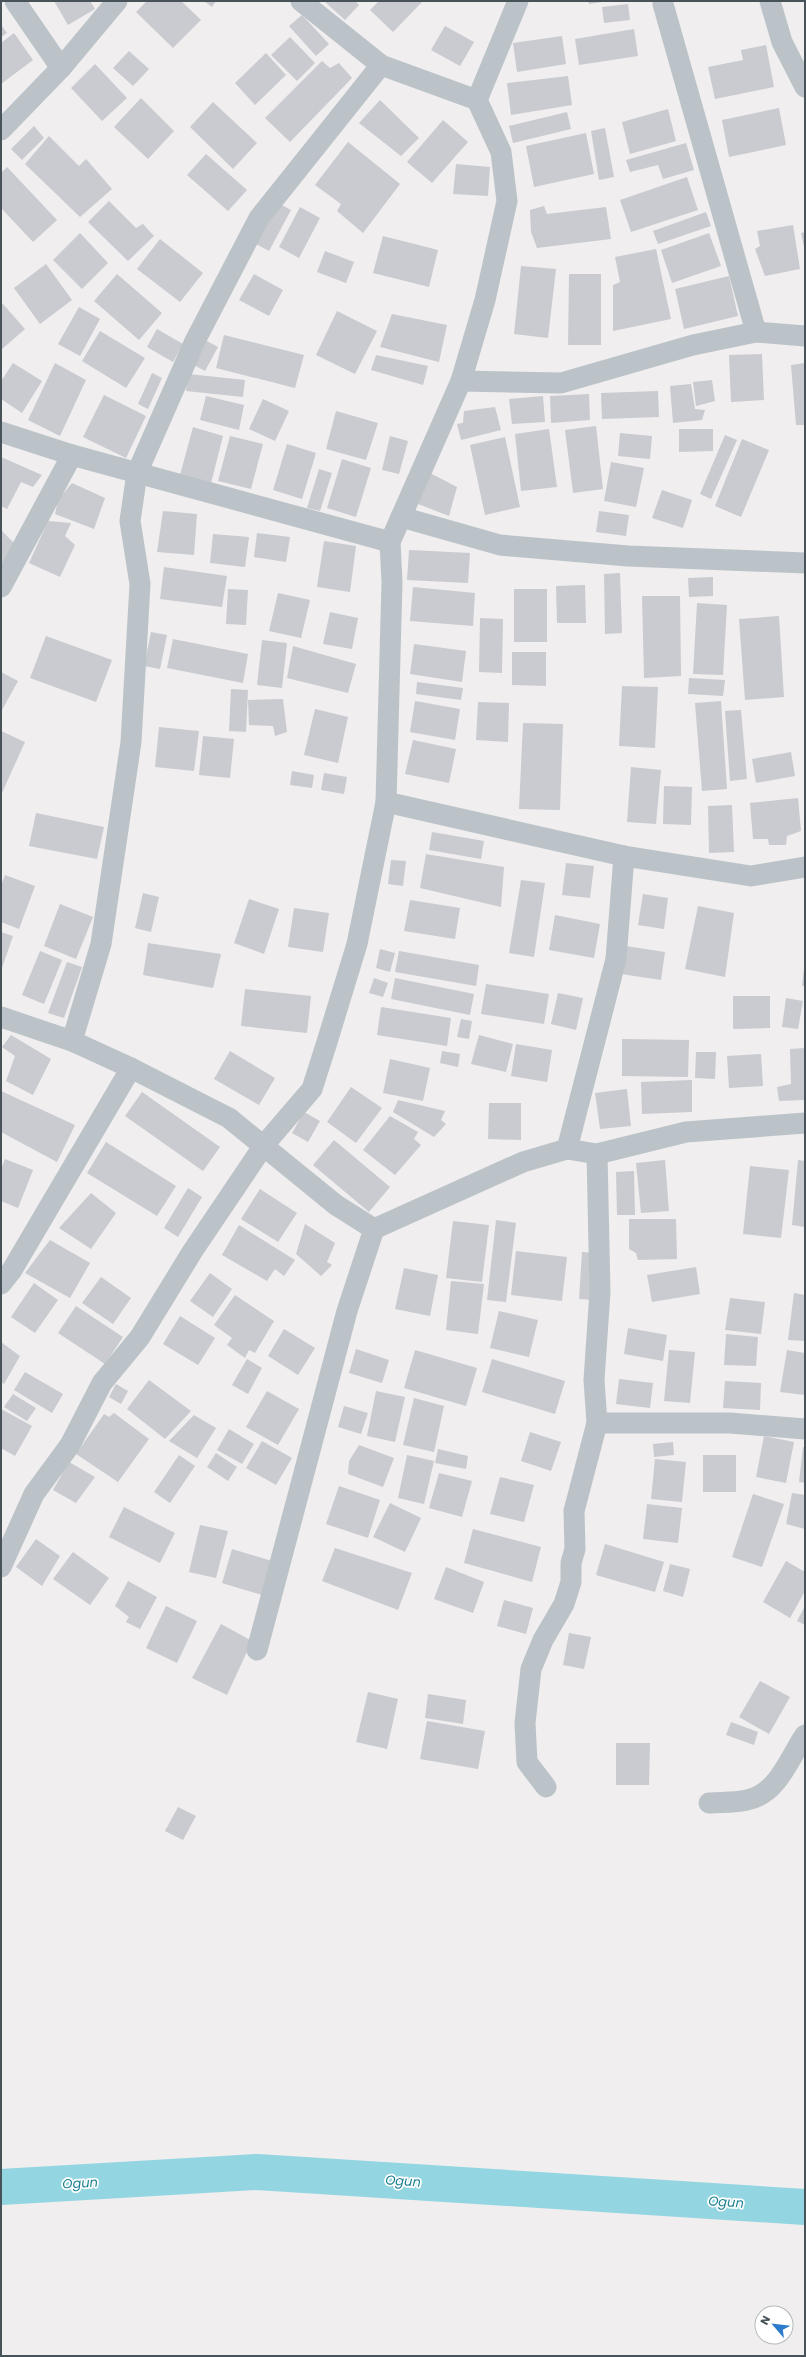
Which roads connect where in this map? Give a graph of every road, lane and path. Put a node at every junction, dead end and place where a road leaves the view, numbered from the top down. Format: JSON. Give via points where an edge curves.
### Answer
{"nodes":[{"id":1,"x":15,"y":1,"type":"edge"},
{"id":2,"x":117,"y":1,"type":"edge"},
{"id":3,"x":301,"y":1,"type":"edge"},
{"id":4,"x":518,"y":1,"type":"edge"},
{"id":5,"x":770,"y":1,"type":"edge"},
{"id":6,"x":662,"y":4,"type":"dead end"},
{"id":7,"x":381,"y":65,"type":"junction"},
{"id":8,"x":61,"y":68,"type":"junction"},
{"id":9,"x":805,"y":87,"type":"edge"},
{"id":10,"x":477,"y":100,"type":"junction"},
{"id":11,"x":1,"y":130,"type":"edge"},
{"id":12,"x":756,"y":332,"type":"junction"},
{"id":13,"x":805,"y":336,"type":"edge"},
{"id":14,"x":461,"y":381,"type":"junction"},
{"id":15,"x":1,"y":432,"type":"edge"},
{"id":16,"x":72,"y":455,"type":"junction"},
{"id":17,"x":137,"y":473,"type":"junction"},
{"id":18,"x":401,"y":517,"type":"junction"},
{"id":19,"x":390,"y":542,"type":"junction"},
{"id":20,"x":805,"y":563,"type":"edge"},
{"id":21,"x":1,"y":587,"type":"edge"},
{"id":22,"x":386,"y":802,"type":"junction"},
{"id":23,"x":624,"y":856,"type":"junction"},
{"id":24,"x":805,"y":867,"type":"edge"},
{"id":25,"x":1,"y":1017,"type":"edge"},
{"id":26,"x":72,"y":1041,"type":"junction"},
{"id":27,"x":131,"y":1068,"type":"junction"},
{"id":28,"x":805,"y":1124,"type":"edge"},
{"id":29,"x":264,"y":1145,"type":"junction"},
{"id":30,"x":567,"y":1149,"type":"junction"},
{"id":31,"x":597,"y":1154,"type":"junction"},
{"id":32,"x":374,"y":1229,"type":"junction"},
{"id":33,"x":1,"y":1284,"type":"edge"},
{"id":34,"x":597,"y":1423,"type":"junction"},
{"id":35,"x":805,"y":1429,"type":"edge"},
{"id":36,"x":1,"y":1567,"type":"edge"},
{"id":37,"x":257,"y":1650,"type":"dead end"},
{"id":38,"x":805,"y":1735,"type":"edge"},
{"id":39,"x":546,"y":1787,"type":"dead end"},
{"id":40,"x":709,"y":1803,"type":"dead end"}],
"edges":[{"from":1,"to":8,"type":"street"},
{"from":2,"to":8,"type":"street"},
{"from":3,"to":7,"type":"street"},
{"from":4,"to":10,"type":"street"},
{"from":5,"to":9,"type":"street","via":[[782,42]]},
{"from":6,"to":12,"type":"street"},
{"from":7,"to":10,"type":"street"},
{"from":7,"to":17,"type":"street","via":[[259,218],[195,341]]},
{"from":8,"to":11,"type":"street"},
{"from":10,"to":14,"type":"street","via":[[501,152],[507,200],[485,300]]},
{"from":12,"to":13,"type":"street"},
{"from":12,"to":14,"type":"street","via":[[693,345],[561,383]]},
{"from":14,"to":18,"type":"street"},
{"from":15,"to":16,"type":"street"},
{"from":16,"to":17,"type":"street"},
{"from":16,"to":21,"type":"street"},
{"from":17,"to":19,"type":"street"},
{"from":17,"to":26,"type":"street","via":[[130,521],[140,584],[131,742],[101,944]]},
{"from":18,"to":19,"type":"street"},
{"from":18,"to":20,"type":"street","via":[[500,545],[628,556]]},
{"from":19,"to":22,"type":"street","via":[[392,582]]},
{"from":22,"to":23,"type":"street"},
{"from":22,"to":29,"type":"street","via":[[357,944],[312,1089]]},
{"from":23,"to":24,"type":"street","via":[[751,876]]},
{"from":23,"to":30,"type":"street","via":[[616,959]]},
{"from":25,"to":26,"type":"street"},
{"from":26,"to":27,"type":"street"},
{"from":27,"to":29,"type":"street","via":[[229,1118]]},
{"from":27,"to":33,"type":"street","via":[[12,1270]]},
{"from":28,"to":31,"type":"street","via":[[686,1132]]},
{"from":29,"to":32,"type":"street","via":[[336,1205]]},
{"from":29,"to":36,"type":"street","via":[[192,1252],[140,1337],[102,1383],[70,1445],[34,1494]]},
{"from":30,"to":31,"type":"street"},
{"from":30,"to":32,"type":"street","via":[[523,1162]]},
{"from":31,"to":34,"type":"street","via":[[600,1292],[594,1380]]},
{"from":32,"to":37,"type":"street","via":[[347,1311]]},
{"from":34,"to":35,"type":"street","via":[[730,1423]]},
{"from":34,"to":39,"type":"street","via":[[574,1511],[575,1549],[571,1563],[571,1582],[564,1604],[542,1640],[531,1669],[525,1723],[527,1762]]},
{"from":38,"to":40,"type":"street","via":[[777,1780],[764,1793],[747,1800]]}]}
